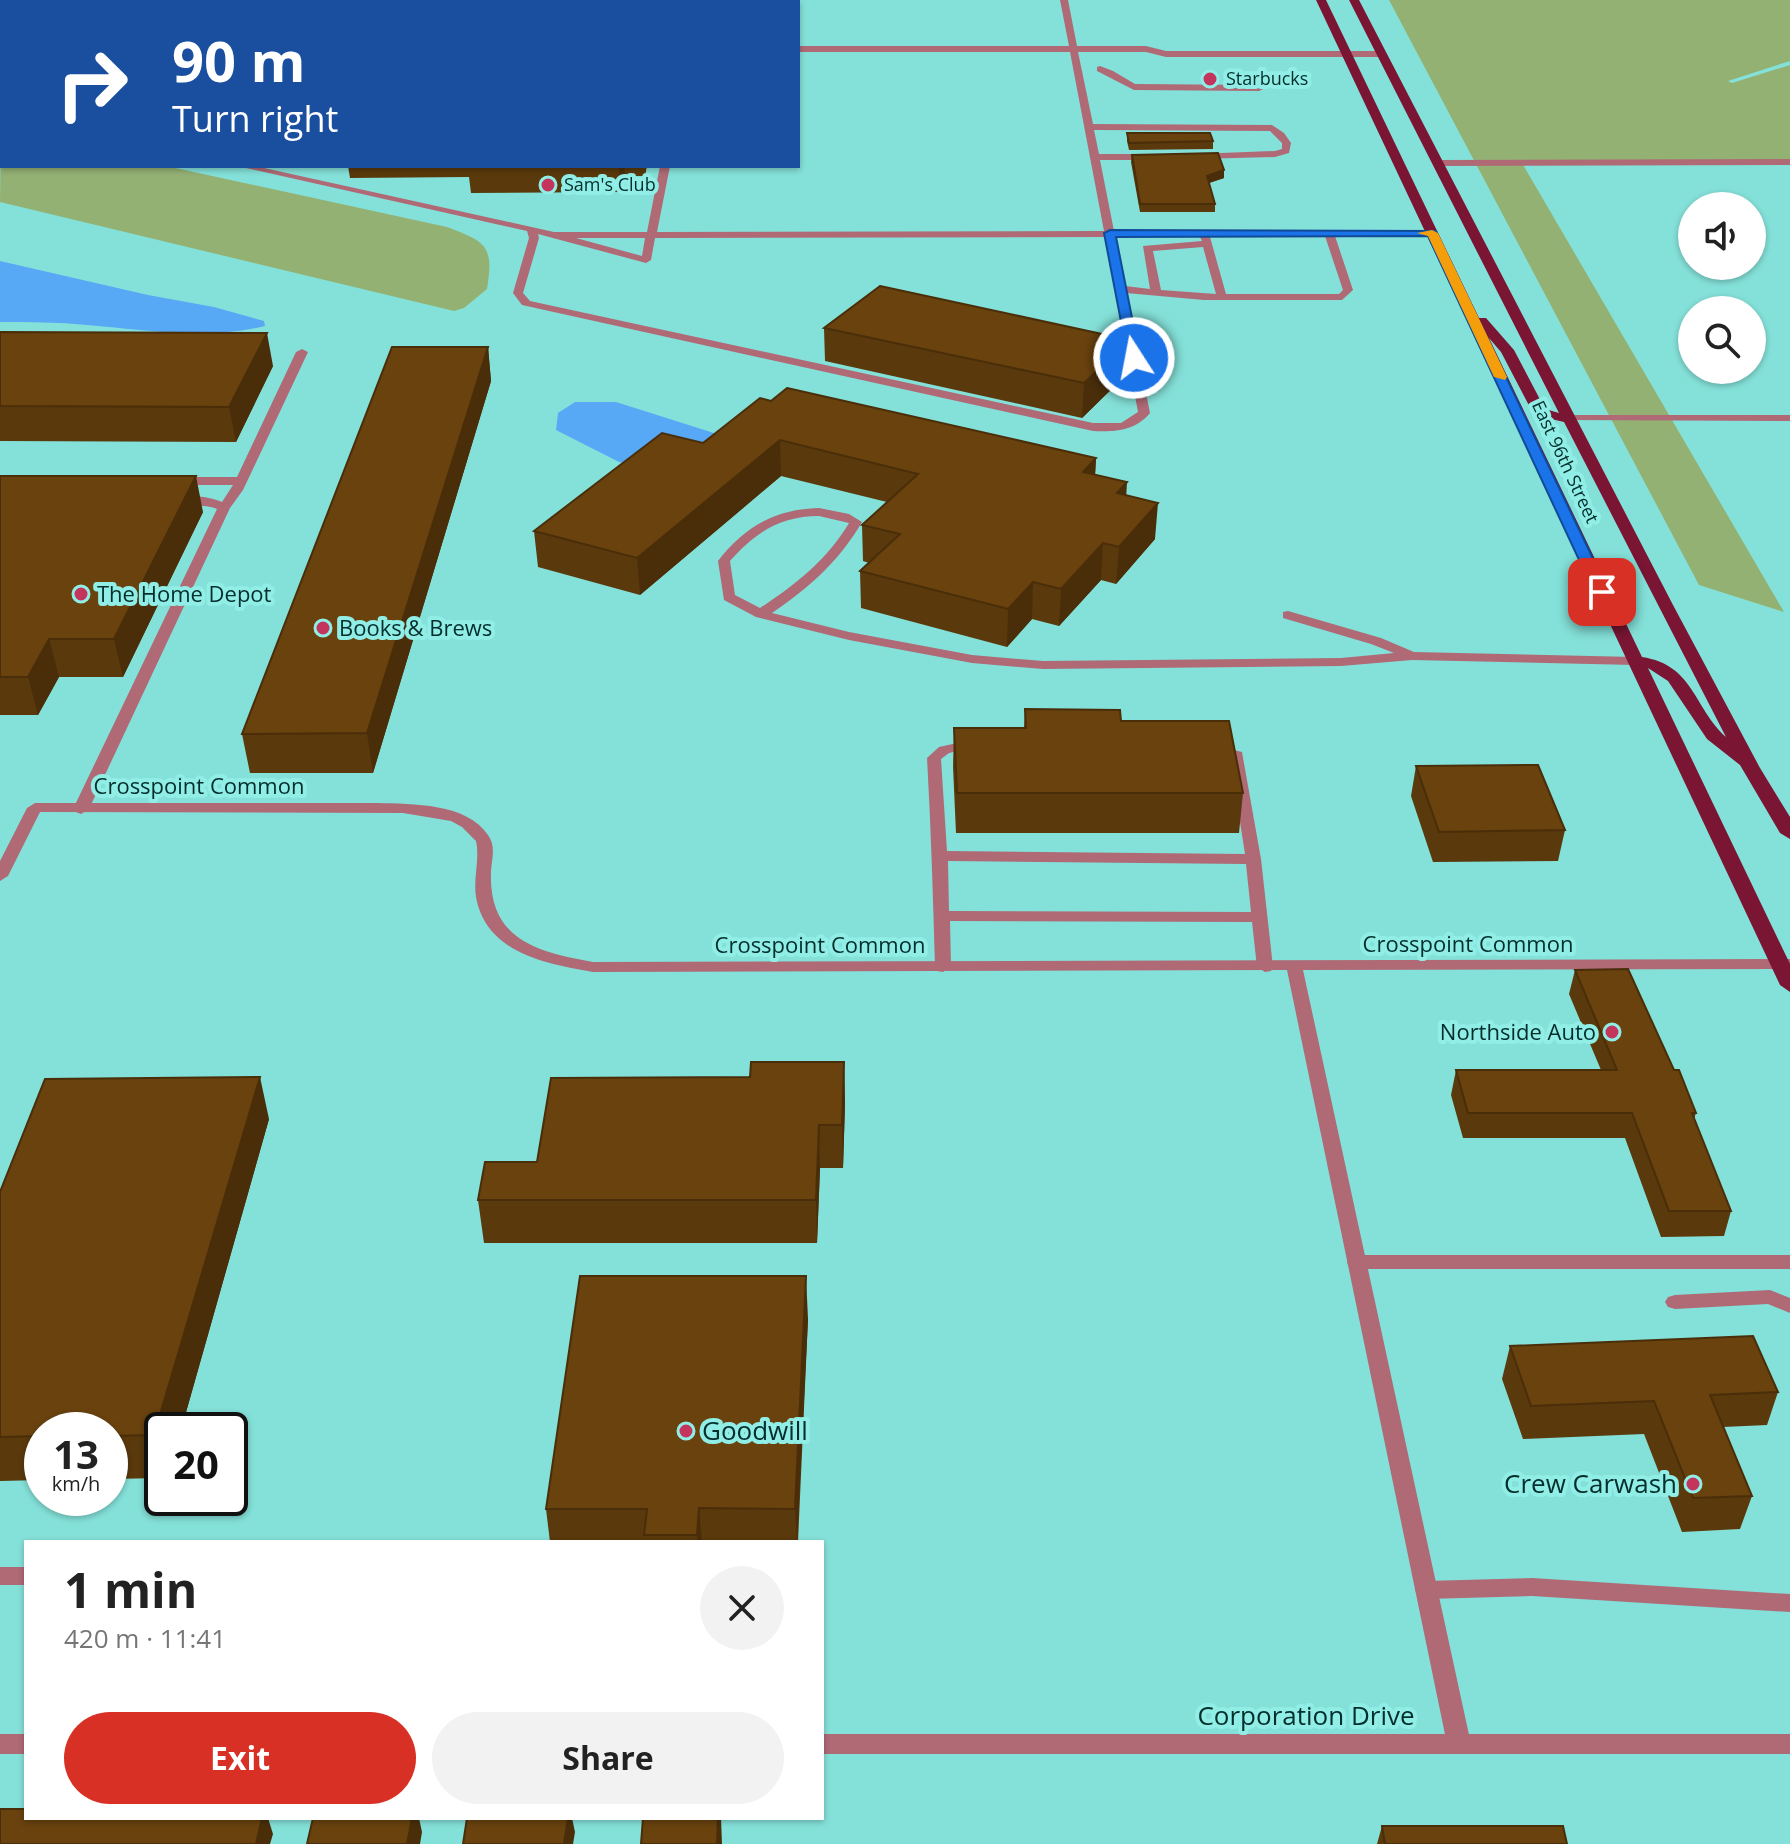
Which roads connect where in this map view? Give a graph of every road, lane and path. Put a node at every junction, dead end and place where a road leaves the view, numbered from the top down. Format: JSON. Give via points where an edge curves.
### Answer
{"nodes":[{"id":1,"x":1064,"y":0,"type":"edge"},
{"id":2,"x":1321,"y":0,"type":"edge"},
{"id":3,"x":1354,"y":0,"type":"edge"},
{"id":4,"x":800,"y":49,"type":"edge"},
{"id":5,"x":1073,"y":49,"type":"junction"},
{"id":6,"x":1345,"y":49,"type":"junction"},
{"id":7,"x":1379,"y":49,"type":"junction"},
{"id":8,"x":1100,"y":69,"type":"dead end"},
{"id":9,"x":1270,"y":84,"type":"dead end"},
{"id":10,"x":1089,"y":127,"type":"junction"},
{"id":11,"x":1187,"y":156,"type":"edge"},
{"id":12,"x":1094,"y":157,"type":"junction"},
{"id":13,"x":1156,"y":157,"type":"edge"},
{"id":14,"x":1790,"y":162,"type":"edge"},
{"id":15,"x":1437,"y":163,"type":"junction"},
{"id":16,"x":251,"y":168,"type":"edge"},
{"id":17,"x":665,"y":168,"type":"edge"},
{"id":18,"x":531,"y":229,"type":"junction"},
{"id":19,"x":1110,"y":233,"type":"junction"},
{"id":20,"x":1329,"y":233,"type":"junction"},
{"id":21,"x":1432,"y":233,"type":"junction"},
{"id":22,"x":555,"y":235,"type":"junction"},
{"id":23,"x":651,"y":235,"type":"junction"},
{"id":24,"x":1206,"y":238,"type":"junction"},
{"id":25,"x":1121,"y":289,"type":"junction"},
{"id":26,"x":1156,"y":291,"type":"junction"},
{"id":27,"x":1222,"y":297,"type":"junction"},
{"id":28,"x":1465,"y":302,"type":"junction"},
{"id":29,"x":302,"y":352,"type":"dead end"},
{"id":30,"x":1569,"y":418,"type":"junction"},
{"id":31,"x":1790,"y":418,"type":"edge"},
{"id":32,"x":166,"y":481,"type":"edge"},
{"id":33,"x":239,"y":485,"type":"junction"},
{"id":34,"x":164,"y":501,"type":"edge"},
{"id":35,"x":209,"y":501,"type":"junction"},
{"id":36,"x":224,"y":507,"type":"junction"},
{"id":37,"x":761,"y":614,"type":"junction"},
{"id":38,"x":1288,"y":615,"type":"dead end"},
{"id":39,"x":1412,"y":656,"type":"junction"},
{"id":40,"x":1635,"y":661,"type":"junction"},
{"id":41,"x":984,"y":741,"type":"edge"},
{"id":42,"x":1202,"y":746,"type":"edge"},
{"id":43,"x":1751,"y":768,"type":"junction"},
{"id":44,"x":81,"y":809,"type":"junction"},
{"id":45,"x":1790,"y":833,"type":"edge"},
{"id":46,"x":940,"y":856,"type":"junction"},
{"id":47,"x":1253,"y":859,"type":"junction"},
{"id":48,"x":0,"y":876,"type":"edge"},
{"id":49,"x":940,"y":916,"type":"junction"},
{"id":50,"x":1260,"y":917,"type":"junction"},
{"id":51,"x":1785,"y":964,"type":"edge"},
{"id":52,"x":943,"y":967,"type":"junction"},
{"id":53,"x":1265,"y":967,"type":"junction"},
{"id":54,"x":1294,"y":967,"type":"junction"},
{"id":55,"x":1790,"y":985,"type":"edge"},
{"id":56,"x":1356,"y":1262,"type":"junction"},
{"id":57,"x":1790,"y":1262,"type":"edge"},
{"id":58,"x":1675,"y":1302,"type":"dead end"},
{"id":59,"x":1790,"y":1306,"type":"edge"},
{"id":60,"x":0,"y":1576,"type":"edge"},
{"id":61,"x":24,"y":1576,"type":"edge"},
{"id":62,"x":1426,"y":1590,"type":"junction"},
{"id":63,"x":1790,"y":1603,"type":"edge"},
{"id":64,"x":0,"y":1744,"type":"edge"},
{"id":65,"x":24,"y":1744,"type":"edge"},
{"id":66,"x":824,"y":1744,"type":"edge"},
{"id":67,"x":1459,"y":1744,"type":"junction"},
{"id":68,"x":1790,"y":1744,"type":"edge"}],
"edges":[{"from":1,"to":5,"type":"street"},
{"from":2,"to":6,"type":"main road","name":"East 96th Street"},
{"from":3,"to":7,"type":"main road","name":"East 96th Street"},
{"from":4,"to":5,"type":"street"},
{"from":5,"to":6,"type":"street","via":[[1166,54]]},
{"from":5,"to":10,"type":"street"},
{"from":6,"to":7,"type":"street"},
{"from":6,"to":21,"type":"main road","name":"East 96th Street"},
{"from":7,"to":15,"type":"main road","name":"East 96th Street"},
{"from":8,"to":9,"type":"street","via":[[1134,87]]},
{"from":10,"to":11,"type":"street","via":[[1272,128],[1284,135],[1287,145],[1286,151],[1275,154]]},
{"from":10,"to":12,"type":"street"},
{"from":12,"to":13,"type":"street"},
{"from":12,"to":19,"type":"street"},
{"from":14,"to":15,"type":"street"},
{"from":15,"to":30,"type":"main road","name":"East 96th Street"},
{"from":16,"to":18,"type":"street"},
{"from":17,"to":23,"type":"street"},
{"from":18,"to":22,"type":"street"},
{"from":18,"to":25,"type":"street","via":[[534,238],[518,293],[526,303],[1093,427],[1118,429],[1136,423],[1144,413]]},
{"from":19,"to":23,"type":"street"},
{"from":19,"to":24,"type":"street"},
{"from":19,"to":25,"type":"street"},
{"from":20,"to":21,"type":"street"},
{"from":20,"to":24,"type":"street"},
{"from":20,"to":27,"type":"street","via":[[1347,294]]},
{"from":21,"to":28,"type":"main road","name":"East 96th Street"},
{"from":22,"to":23,"type":"street"},
{"from":22,"to":23,"type":"street","via":[[646,260]]},
{"from":24,"to":26,"type":"street","via":[[1147,248]]},
{"from":24,"to":27,"type":"street"},
{"from":25,"to":26,"type":"street"},
{"from":26,"to":27,"type":"street"},
{"from":28,"to":30,"type":"main road","via":[[1502,343],[1539,412]]},
{"from":28,"to":40,"type":"main road","name":"East 96th Street"},
{"from":29,"to":33,"type":"street"},
{"from":30,"to":31,"type":"street"},
{"from":30,"to":43,"type":"main road","name":"East 96th Street"},
{"from":32,"to":33,"type":"street"},
{"from":33,"to":35,"type":"street"},
{"from":33,"to":36,"type":"street"},
{"from":34,"to":35,"type":"street"},
{"from":35,"to":36,"type":"street"},
{"from":36,"to":44,"type":"street"},
{"from":37,"to":37,"type":"street","via":[[729,597],[724,561],[755,529],[803,513],[841,513],[856,522],[845,543],[794,593]]},
{"from":37,"to":39,"type":"street","via":[[972,659],[1043,665],[1341,662]]},
{"from":38,"to":39,"type":"street"},
{"from":39,"to":40,"type":"street"},
{"from":40,"to":43,"type":"main road","via":[[1669,670],[1713,735]]},
{"from":40,"to":51,"type":"main road","name":"East 96th Street"},
{"from":41,"to":46,"type":"street","via":[[944,750],[934,758]]},
{"from":42,"to":47,"type":"street","via":[[1237,755]]},
{"from":43,"to":45,"type":"main road","name":"East 96th Street"},
{"from":44,"to":48,"type":"street","name":"Crosspoint Common","via":[[35,808]]},
{"from":44,"to":52,"type":"street","name":"Crosspoint Common","via":[[431,811],[479,833],[486,848],[482,893],[491,924],[502,936],[523,949],[572,964]]},
{"from":46,"to":47,"type":"street"},
{"from":46,"to":49,"type":"street"},
{"from":47,"to":50,"type":"street"},
{"from":49,"to":50,"type":"street"},
{"from":49,"to":52,"type":"street"},
{"from":50,"to":53,"type":"street"},
{"from":51,"to":54,"type":"street","name":"Crosspoint Common"},
{"from":51,"to":55,"type":"main road","name":"East 96th Street"},
{"from":52,"to":53,"type":"street","name":"Crosspoint Common"},
{"from":53,"to":54,"type":"street","name":"Crosspoint Common"},
{"from":54,"to":56,"type":"street"},
{"from":56,"to":57,"type":"street"},
{"from":56,"to":62,"type":"street"},
{"from":58,"to":59,"type":"street","via":[[1770,1297]]},
{"from":60,"to":61,"type":"street"},
{"from":62,"to":63,"type":"street","via":[[1532,1587]]},
{"from":62,"to":67,"type":"street"},
{"from":64,"to":65,"type":"street"},
{"from":66,"to":67,"type":"street","name":"Corporation Drive"},
{"from":67,"to":68,"type":"street","name":"Corporation Drive"}]}
